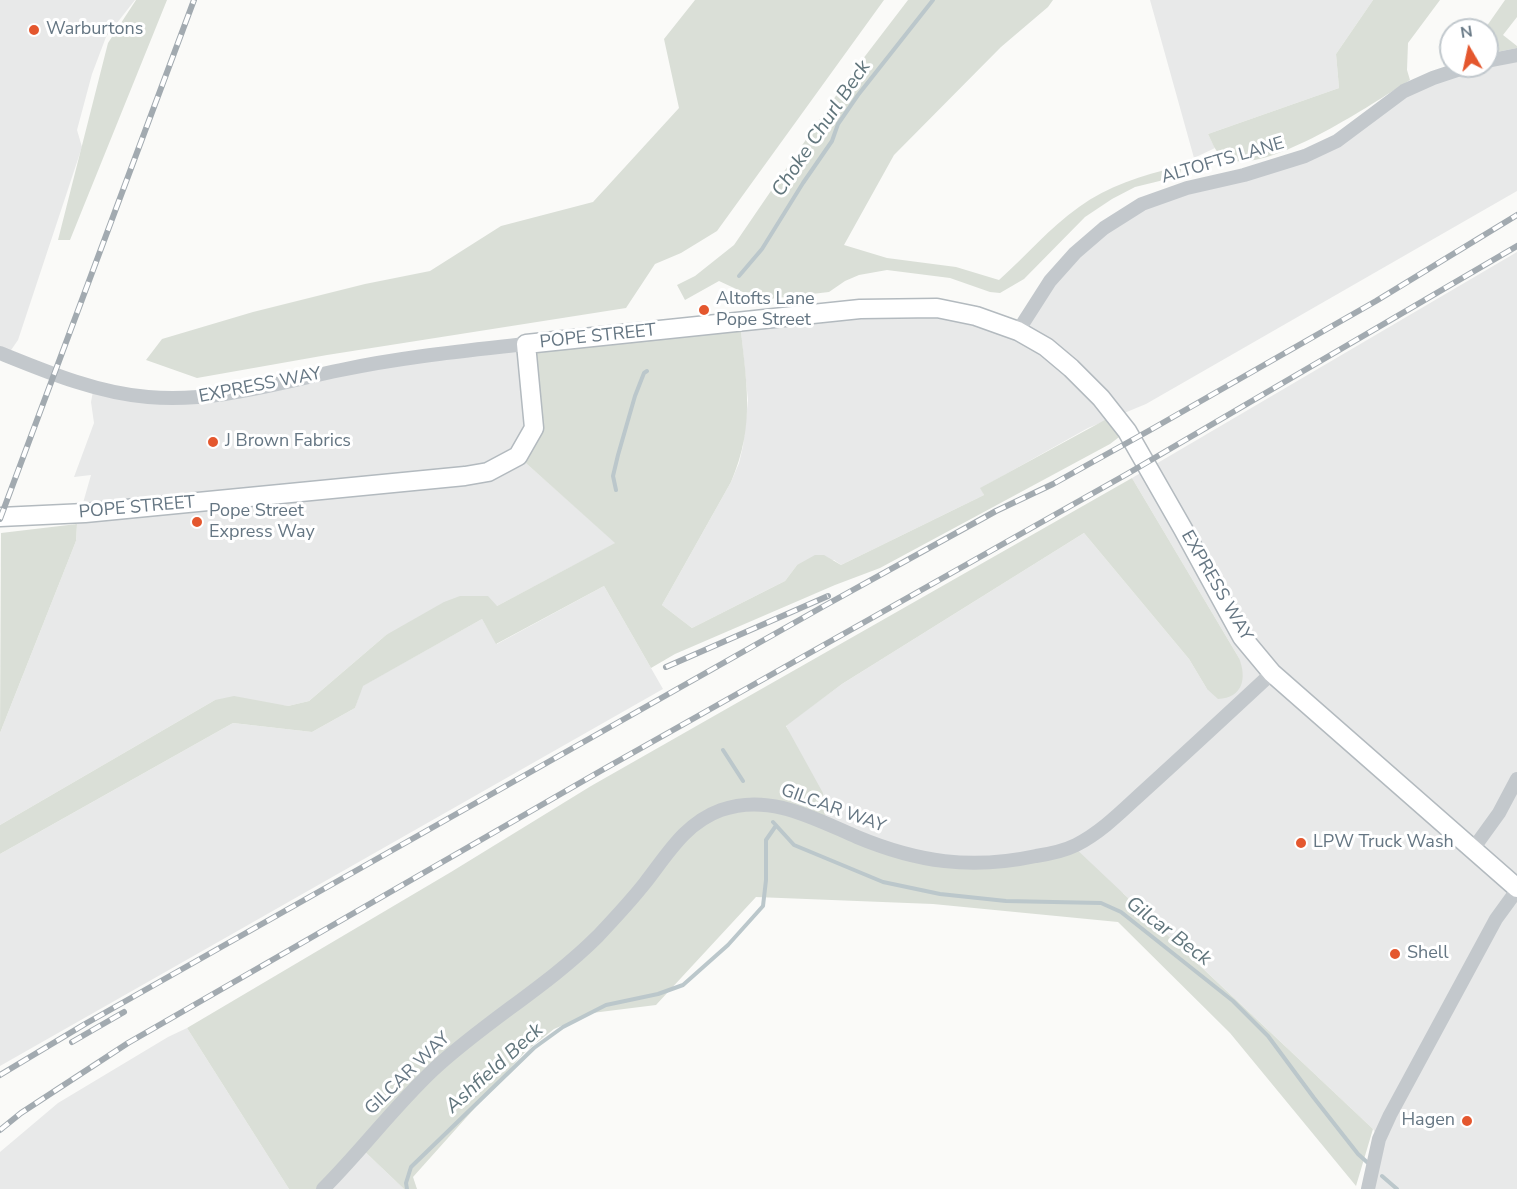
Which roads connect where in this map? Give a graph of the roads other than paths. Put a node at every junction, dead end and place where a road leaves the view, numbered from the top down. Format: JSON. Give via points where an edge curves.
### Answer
{"nodes":[{"id":1,"x":1517,"y":55,"type":"edge"},
{"id":2,"x":1499,"y":59,"type":"edge"},
{"id":3,"x":1439,"y":76,"type":"edge"},
{"id":4,"x":1018,"y":331,"type":"junction"},
{"id":5,"x":526,"y":344,"type":"junction"},
{"id":6,"x":0,"y":353,"type":"edge"},
{"id":7,"x":0,"y":517,"type":"edge"},
{"id":8,"x":1272,"y":673,"type":"junction"},
{"id":9,"x":1517,"y":779,"type":"edge"},
{"id":10,"x":1470,"y":847,"type":"junction"},
{"id":11,"x":1517,"y":889,"type":"edge"},
{"id":12,"x":323,"y":1189,"type":"edge"},
{"id":13,"x":1368,"y":1189,"type":"edge"}],
"edges":[{"from":1,"to":2,"type":"street"},
{"from":3,"to":4,"type":"street","name":"ALTOFTS LANE","via":[[1404,91],[1337,141],[1305,156],[1142,204],[1104,228],[1075,253],[1050,281]]},
{"from":4,"to":5,"type":"street","name":"POPE STREET","via":[[976,316],[936,308],[860,309]]},
{"from":4,"to":8,"type":"street","name":"EXPRESS WAY","via":[[1071,368],[1127,431],[1242,637]]},
{"from":5,"to":6,"type":"street","name":"EXPRESS WAY","via":[[404,359],[216,397],[183,399],[103,389]]},
{"from":5,"to":7,"type":"street","name":"POPE STREET","via":[[534,428],[518,456],[488,472],[97,512]]},
{"from":8,"to":10,"type":"street","name":"EXPRESS WAY"},
{"from":8,"to":12,"type":"street","name":"GILCAR WAY","via":[[1105,825],[1081,842],[1056,852],[997,863],[943,863],[893,850],[784,808],[737,806],[704,818],[681,837],[596,938],[543,986],[432,1071]]},
{"from":9,"to":10,"type":"street","via":[[1499,813]]},
{"from":10,"to":11,"type":"street","name":"EXPRESS WAY"},
{"from":11,"to":13,"type":"street","via":[[1496,919],[1390,1115],[1379,1139]]}]}
